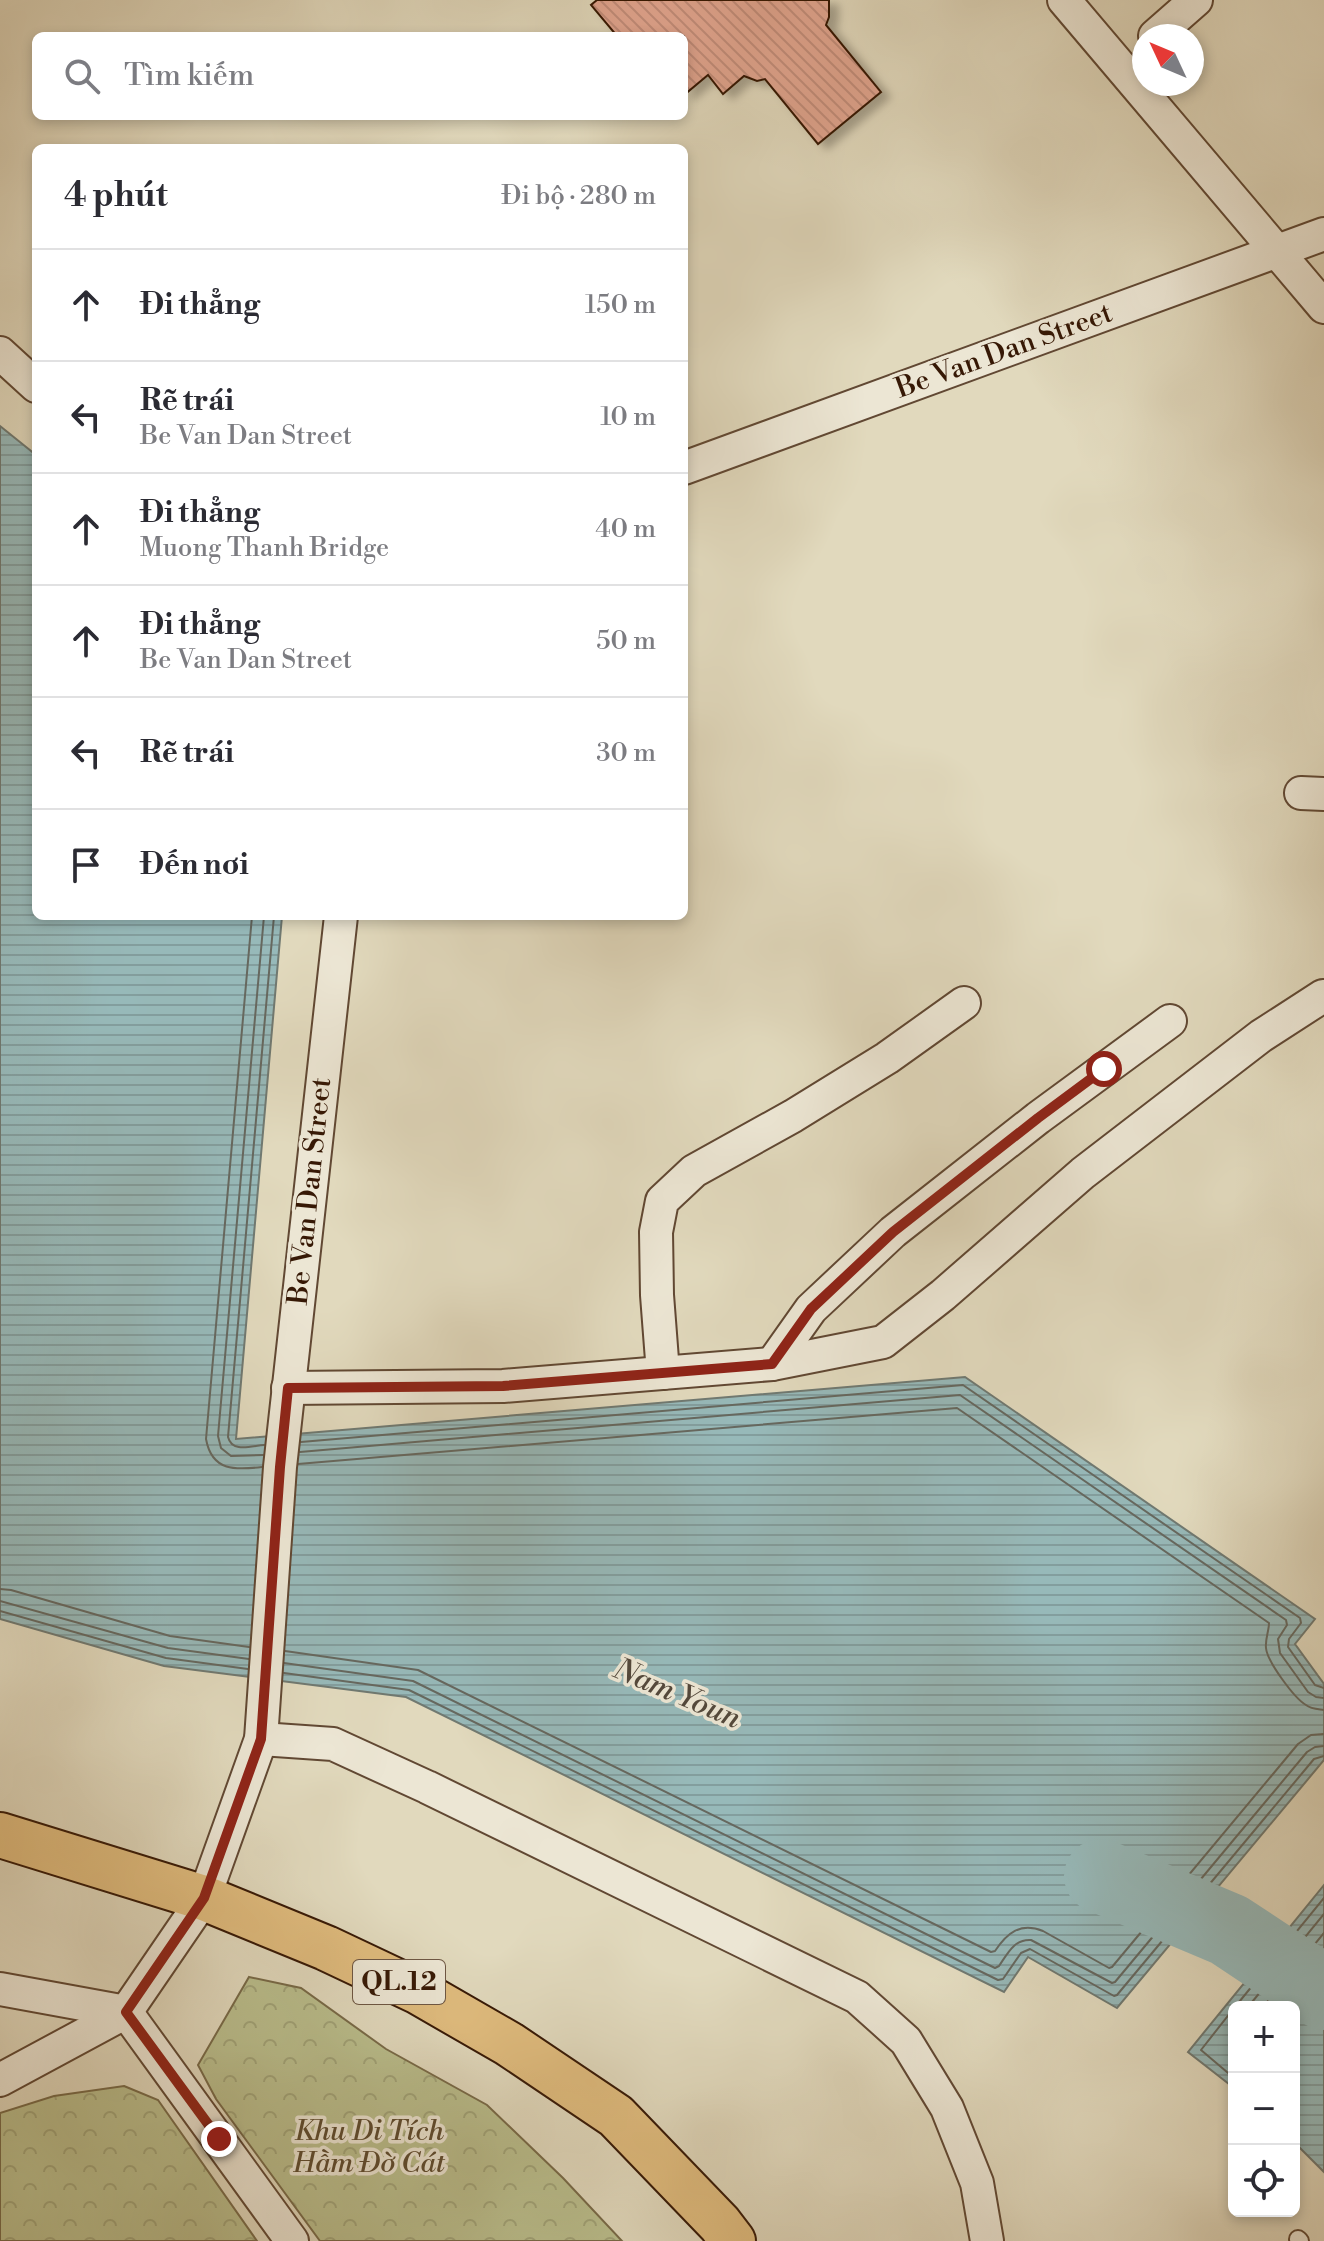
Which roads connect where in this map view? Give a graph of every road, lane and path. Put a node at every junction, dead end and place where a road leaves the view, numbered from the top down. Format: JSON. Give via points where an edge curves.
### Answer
{"nodes":[{"id":1,"x":1064,"y":0,"type":"edge"},
{"id":2,"x":1196,"y":0,"type":"edge"},
{"id":3,"x":1169,"y":24,"type":"edge"},
{"id":4,"x":1132,"y":56,"type":"edge"},
{"id":5,"x":1120,"y":66,"type":"junction"},
{"id":6,"x":1324,"y":234,"type":"edge"},
{"id":7,"x":1278,"y":252,"type":"junction"},
{"id":8,"x":1324,"y":307,"type":"edge"},
{"id":9,"x":0,"y":353,"type":"edge"},
{"id":10,"x":32,"y":382,"type":"edge"},
{"id":11,"x":688,"y":467,"type":"edge"},
{"id":12,"x":341,"y":920,"type":"edge"},
{"id":13,"x":1323,"y":996,"type":"edge"},
{"id":14,"x":964,"y":1003,"type":"dead end"},
{"id":15,"x":1170,"y":1021,"type":"dead end"},
{"id":16,"x":772,"y":1364,"type":"junction"},
{"id":17,"x":663,"y":1373,"type":"junction"},
{"id":18,"x":288,"y":1388,"type":"junction"},
{"id":19,"x":263,"y":1726,"type":"junction"},
{"id":20,"x":0,"y":1835,"type":"edge"},
{"id":21,"x":204,"y":1898,"type":"junction"},
{"id":22,"x":0,"y":1989,"type":"edge"},
{"id":23,"x":126,"y":2012,"type":"junction"},
{"id":24,"x":0,"y":2080,"type":"edge"},
{"id":25,"x":292,"y":2241,"type":"edge"},
{"id":26,"x":733,"y":2241,"type":"edge"},
{"id":27,"x":987,"y":2241,"type":"edge"}],
"edges":[{"from":1,"to":5,"type":"street"},
{"from":2,"to":3,"type":"street"},
{"from":4,"to":5,"type":"street"},
{"from":5,"to":7,"type":"street"},
{"from":6,"to":7,"type":"street","name":"Be Van Dan Street"},
{"from":7,"to":8,"type":"street"},
{"from":7,"to":11,"type":"street","name":"Be Van Dan Street"},
{"from":9,"to":10,"type":"street"},
{"from":12,"to":18,"type":"street","name":"Be Van Dan Street"},
{"from":13,"to":16,"type":"street","via":[[1261,1036],[1083,1173],[883,1342]]},
{"from":14,"to":17,"type":"street","via":[[887,1058],[694,1171],[662,1201],[656,1232]]},
{"from":15,"to":16,"type":"street","via":[[893,1232],[811,1309]]},
{"from":16,"to":17,"type":"street"},
{"from":17,"to":18,"type":"street","via":[[503,1386]]},
{"from":18,"to":19,"type":"street","name":"Be Van Dan Street"},
{"from":19,"to":21,"type":"street"},
{"from":19,"to":27,"type":"street","via":[[333,1744],[857,1997],[906,2041],[947,2108],[977,2183]]},
{"from":20,"to":21,"type":"highway","number":"QL.12"},
{"from":21,"to":23,"type":"street"},
{"from":21,"to":26,"type":"highway","number":"QL.12","via":[[417,1991],[509,2044],[616,2116]]},
{"from":22,"to":23,"type":"street"},
{"from":23,"to":24,"type":"street"},
{"from":23,"to":25,"type":"street"}]}
